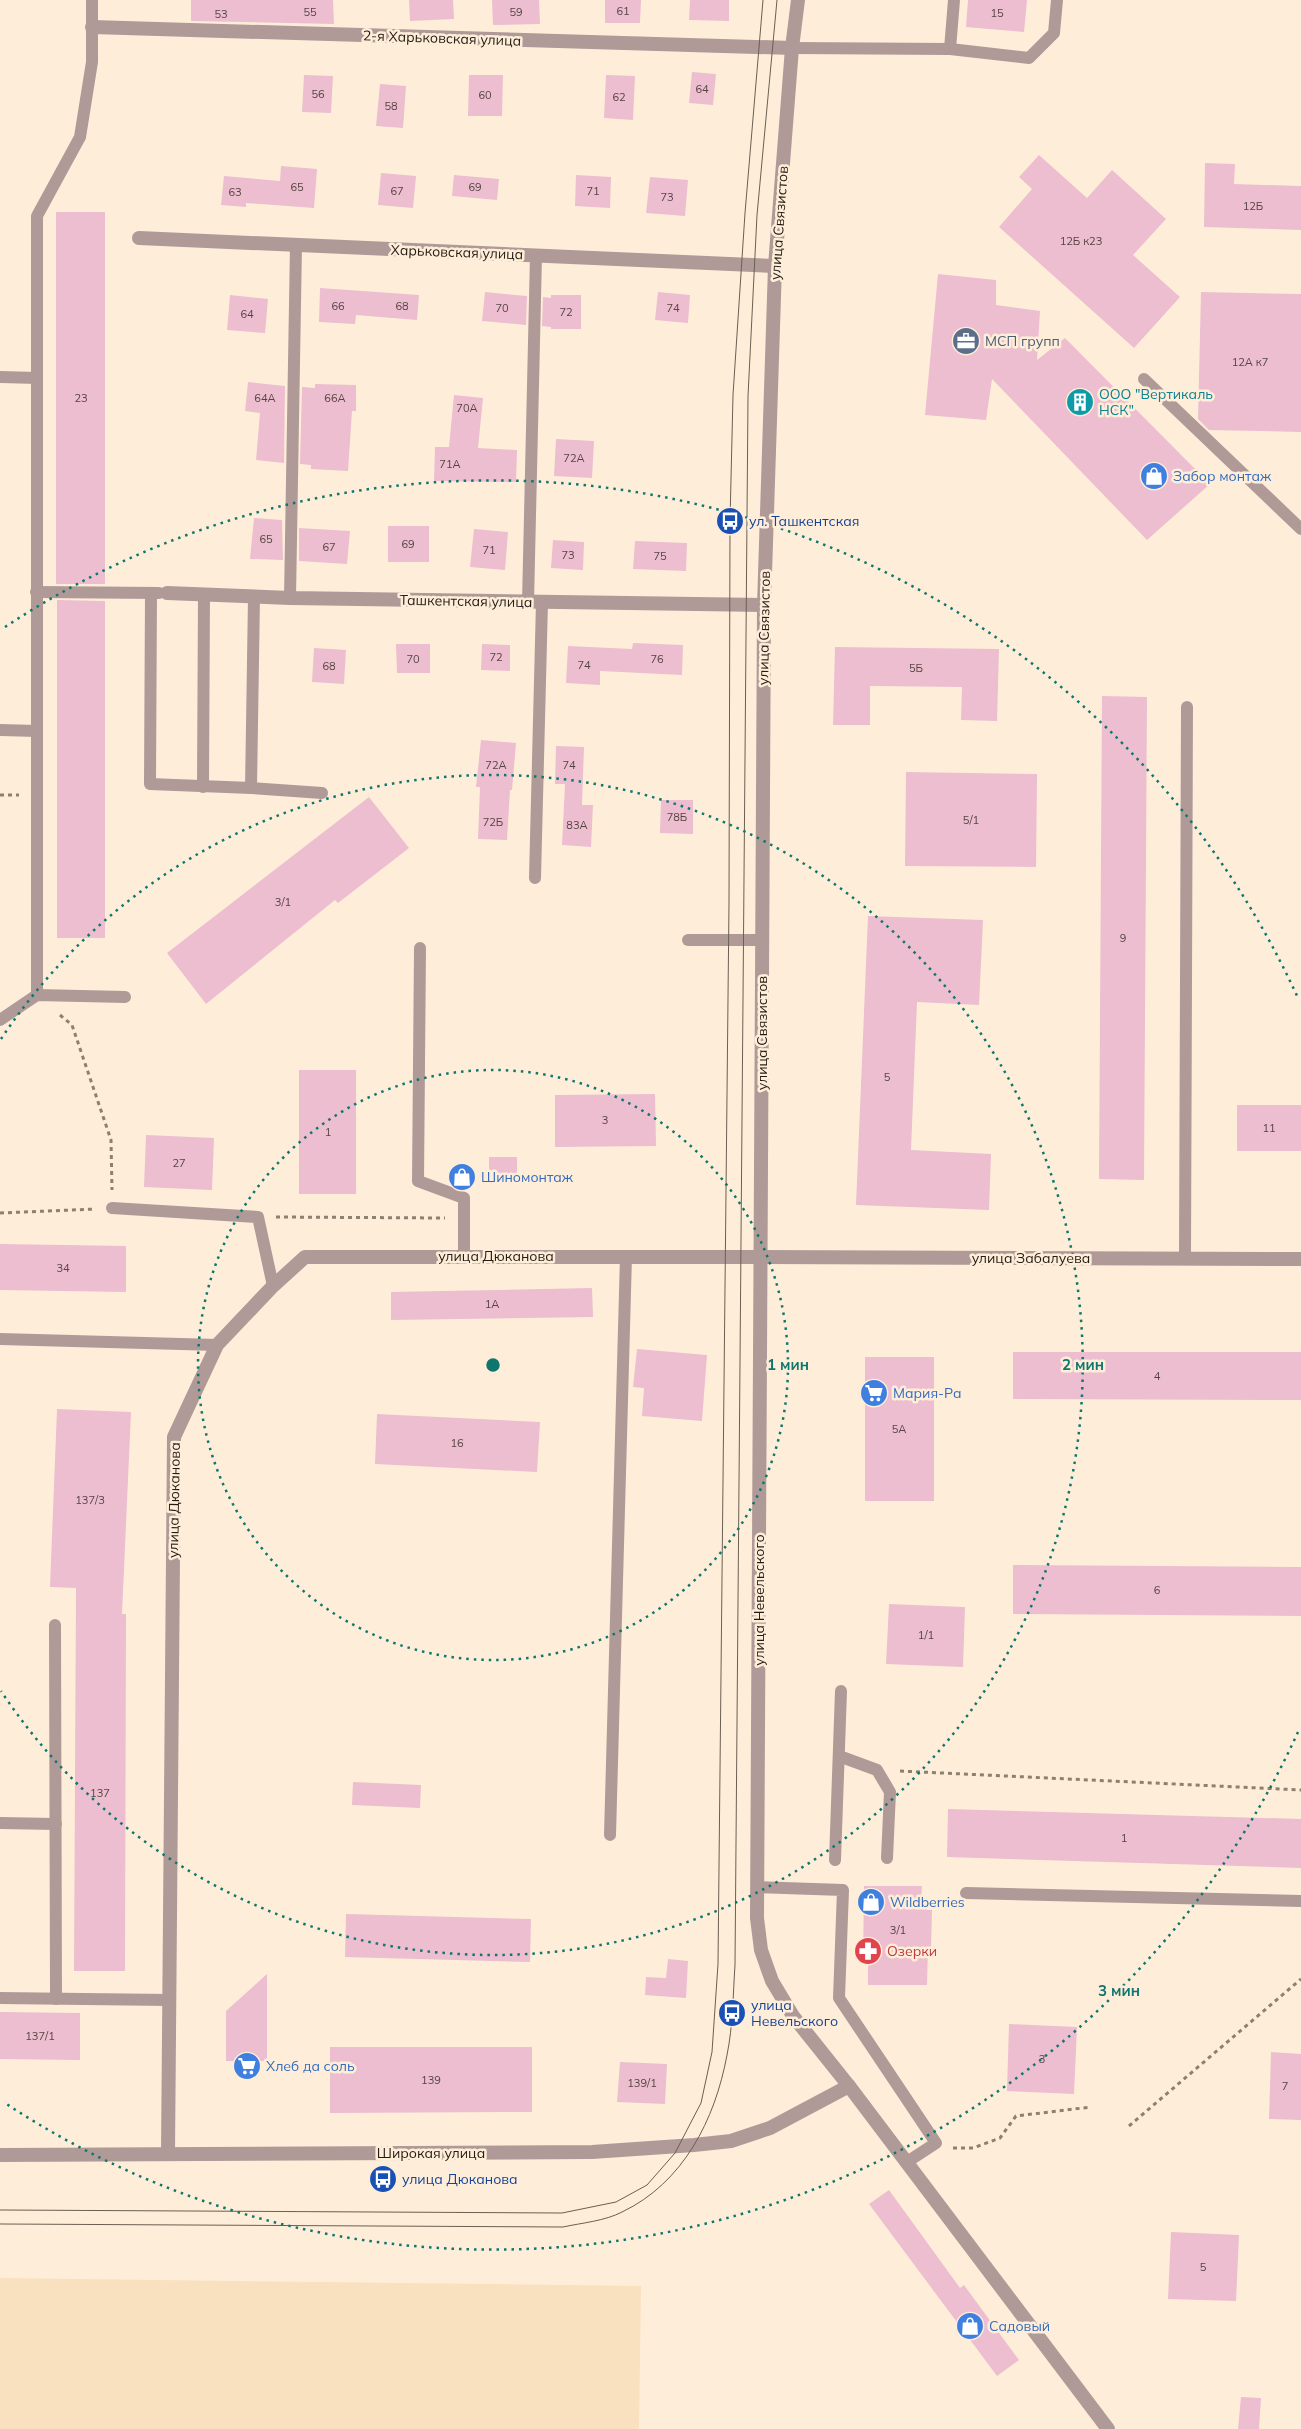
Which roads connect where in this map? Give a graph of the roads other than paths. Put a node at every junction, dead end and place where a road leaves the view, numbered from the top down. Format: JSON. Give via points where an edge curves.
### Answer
{"nodes":[{"id":1,"x":92,"y":0,"type":"edge"},
{"id":2,"x":798,"y":0,"type":"edge"},
{"id":3,"x":954,"y":0,"type":"edge"},
{"id":4,"x":1057,"y":0,"type":"edge"},
{"id":5,"x":92,"y":28,"type":"junction"},
{"id":6,"x":792,"y":48,"type":"junction"},
{"id":7,"x":950,"y":49,"type":"junction"},
{"id":8,"x":139,"y":238,"type":"dead end"},
{"id":9,"x":296,"y":245,"type":"junction"},
{"id":10,"x":536,"y":256,"type":"junction"},
{"id":11,"x":775,"y":266,"type":"junction"},
{"id":12,"x":0,"y":378,"type":"edge"},
{"id":13,"x":37,"y":378,"type":"junction"},
{"id":14,"x":1144,"y":379,"type":"dead end"},
{"id":15,"x":1301,"y":529,"type":"edge"},
{"id":16,"x":36,"y":592,"type":"junction"},
{"id":17,"x":151,"y":593,"type":"junction"},
{"id":18,"x":167,"y":593,"type":"joint"},
{"id":19,"x":204,"y":594,"type":"junction"},
{"id":20,"x":254,"y":597,"type":"junction"},
{"id":21,"x":290,"y":598,"type":"junction"},
{"id":22,"x":528,"y":602,"type":"junction"},
{"id":23,"x":542,"y":602,"type":"junction"},
{"id":24,"x":764,"y":606,"type":"junction"},
{"id":25,"x":1188,"y":707,"type":"dead end"},
{"id":26,"x":0,"y":730,"type":"edge"},
{"id":27,"x":37,"y":731,"type":"junction"},
{"id":28,"x":203,"y":787,"type":"junction"},
{"id":29,"x":251,"y":788,"type":"junction"},
{"id":30,"x":322,"y":793,"type":"dead end"},
{"id":31,"x":535,"y":878,"type":"dead end"},
{"id":32,"x":688,"y":940,"type":"dead end"},
{"id":33,"x":762,"y":940,"type":"junction"},
{"id":34,"x":420,"y":948,"type":"dead end"},
{"id":35,"x":38,"y":995,"type":"junction"},
{"id":36,"x":124,"y":996,"type":"dead end"},
{"id":37,"x":0,"y":1020,"type":"edge"},
{"id":38,"x":112,"y":1208,"type":"road end"},
{"id":39,"x":464,"y":1256,"type":"junction"},
{"id":40,"x":626,"y":1256,"type":"junction"},
{"id":41,"x":760,"y":1256,"type":"junction"},
{"id":42,"x":1185,"y":1259,"type":"junction"},
{"id":43,"x":1301,"y":1260,"type":"edge"},
{"id":44,"x":273,"y":1286,"type":"junction"},
{"id":45,"x":0,"y":1339,"type":"edge"},
{"id":46,"x":217,"y":1345,"type":"junction"},
{"id":47,"x":55,"y":1625,"type":"dead end"},
{"id":48,"x":841,"y":1691,"type":"dead end"},
{"id":49,"x":839,"y":1756,"type":"junction"},
{"id":50,"x":0,"y":1823,"type":"edge"},
{"id":51,"x":56,"y":1824,"type":"junction"},
{"id":52,"x":610,"y":1836,"type":"dead end"},
{"id":53,"x":887,"y":1858,"type":"dead end"},
{"id":54,"x":836,"y":1860,"type":"dead end"},
{"id":55,"x":758,"y":1887,"type":"junction"},
{"id":56,"x":966,"y":1893,"type":"dead end"},
{"id":57,"x":1301,"y":1901,"type":"edge"},
{"id":58,"x":0,"y":1998,"type":"edge"},
{"id":59,"x":56,"y":1999,"type":"junction"},
{"id":60,"x":169,"y":2000,"type":"junction"},
{"id":61,"x":849,"y":2086,"type":"junction"},
{"id":62,"x":168,"y":2154,"type":"junction"},
{"id":63,"x":0,"y":2155,"type":"edge"},
{"id":64,"x":907,"y":2162,"type":"junction"},
{"id":65,"x":1108,"y":2429,"type":"edge"}],
"edges":[{"from":1,"to":5,"type":"lane"},
{"from":2,"to":6,"type":"street","name":"улица Связистов"},
{"from":3,"to":7,"type":"lane"},
{"from":4,"to":7,"type":"lane","via":[[1054,33],[1029,58]]},
{"from":5,"to":6,"type":"street","name":"2-я Харьковская улица"},
{"from":5,"to":13,"type":"lane","via":[[92,62],[80,137],[37,216]]},
{"from":6,"to":7,"type":"lane"},
{"from":6,"to":11,"type":"street","name":"улица Связистов"},
{"from":8,"to":9,"type":"street","name":"Харьковская улица"},
{"from":9,"to":10,"type":"street","name":"Харьковская улица"},
{"from":9,"to":21,"type":"lane"},
{"from":10,"to":11,"type":"street","name":"Харьковская улица"},
{"from":10,"to":22,"type":"lane"},
{"from":11,"to":24,"type":"street","name":"улица Связистов"},
{"from":12,"to":13,"type":"lane"},
{"from":13,"to":16,"type":"lane"},
{"from":14,"to":15,"type":"lane"},
{"from":16,"to":17,"type":"lane"},
{"from":16,"to":27,"type":"lane"},
{"from":17,"to":18,"type":"lane"},
{"from":17,"to":28,"type":"lane","via":[[150,784]]},
{"from":18,"to":19,"type":"street","name":"Ташкентская улица"},
{"from":19,"to":20,"type":"street","name":"Ташкентская улица"},
{"from":19,"to":28,"type":"lane"},
{"from":20,"to":21,"type":"street","name":"Ташкентская улица"},
{"from":20,"to":29,"type":"lane"},
{"from":21,"to":22,"type":"street","name":"Ташкентская улица"},
{"from":22,"to":23,"type":"street","name":"Ташкентская улица"},
{"from":23,"to":24,"type":"street","name":"Ташкентская улица"},
{"from":23,"to":31,"type":"lane"},
{"from":24,"to":33,"type":"street","name":"улица Связистов"},
{"from":25,"to":42,"type":"lane"},
{"from":26,"to":27,"type":"lane"},
{"from":27,"to":35,"type":"lane"},
{"from":28,"to":29,"type":"lane"},
{"from":29,"to":30,"type":"lane"},
{"from":32,"to":33,"type":"lane"},
{"from":33,"to":41,"type":"street","name":"улица Связистов"},
{"from":34,"to":39,"type":"lane","via":[[418,1181],[464,1198]]},
{"from":35,"to":36,"type":"lane"},
{"from":35,"to":37,"type":"lane"},
{"from":38,"to":44,"type":"lane","via":[[258,1217]]},
{"from":39,"to":40,"type":"street","name":"улица Дюканова"},
{"from":39,"to":44,"type":"street","name":"улица Дюканова","via":[[305,1257]]},
{"from":40,"to":41,"type":"street","name":"улица Дюканова"},
{"from":40,"to":52,"type":"lane"},
{"from":41,"to":42,"type":"street","name":"улица Забалуева"},
{"from":41,"to":55,"type":"street","name":"улица Невельского"},
{"from":42,"to":43,"type":"street","name":"улица Забалуева"},
{"from":44,"to":46,"type":"street","name":"улица Дюканова"},
{"from":45,"to":46,"type":"lane"},
{"from":46,"to":60,"type":"street","name":"улица Дюканова","via":[[174,1437]]},
{"from":47,"to":51,"type":"lane"},
{"from":48,"to":49,"type":"lane"},
{"from":49,"to":53,"type":"lane","via":[[877,1770],[890,1792]]},
{"from":49,"to":54,"type":"lane"},
{"from":50,"to":51,"type":"lane"},
{"from":51,"to":59,"type":"lane"},
{"from":55,"to":61,"type":"street","name":"улица Невельского","via":[[761,1950],[772,1981],[793,2016]]},
{"from":55,"to":64,"type":"lane","via":[[843,1890],[839,1998],[936,2143]]},
{"from":56,"to":57,"type":"lane"},
{"from":58,"to":59,"type":"lane"},
{"from":59,"to":60,"type":"lane"},
{"from":60,"to":62,"type":"street","name":"улица Дюканова"},
{"from":61,"to":62,"type":"street","name":"Широкая улица","via":[[770,2128],[731,2141],[694,2145],[592,2152]]},
{"from":61,"to":64,"type":"street","name":"улица Невельского"},
{"from":62,"to":63,"type":"street","name":"Широкая улица"},
{"from":64,"to":65,"type":"street","name":"улица Невельского"}]}
